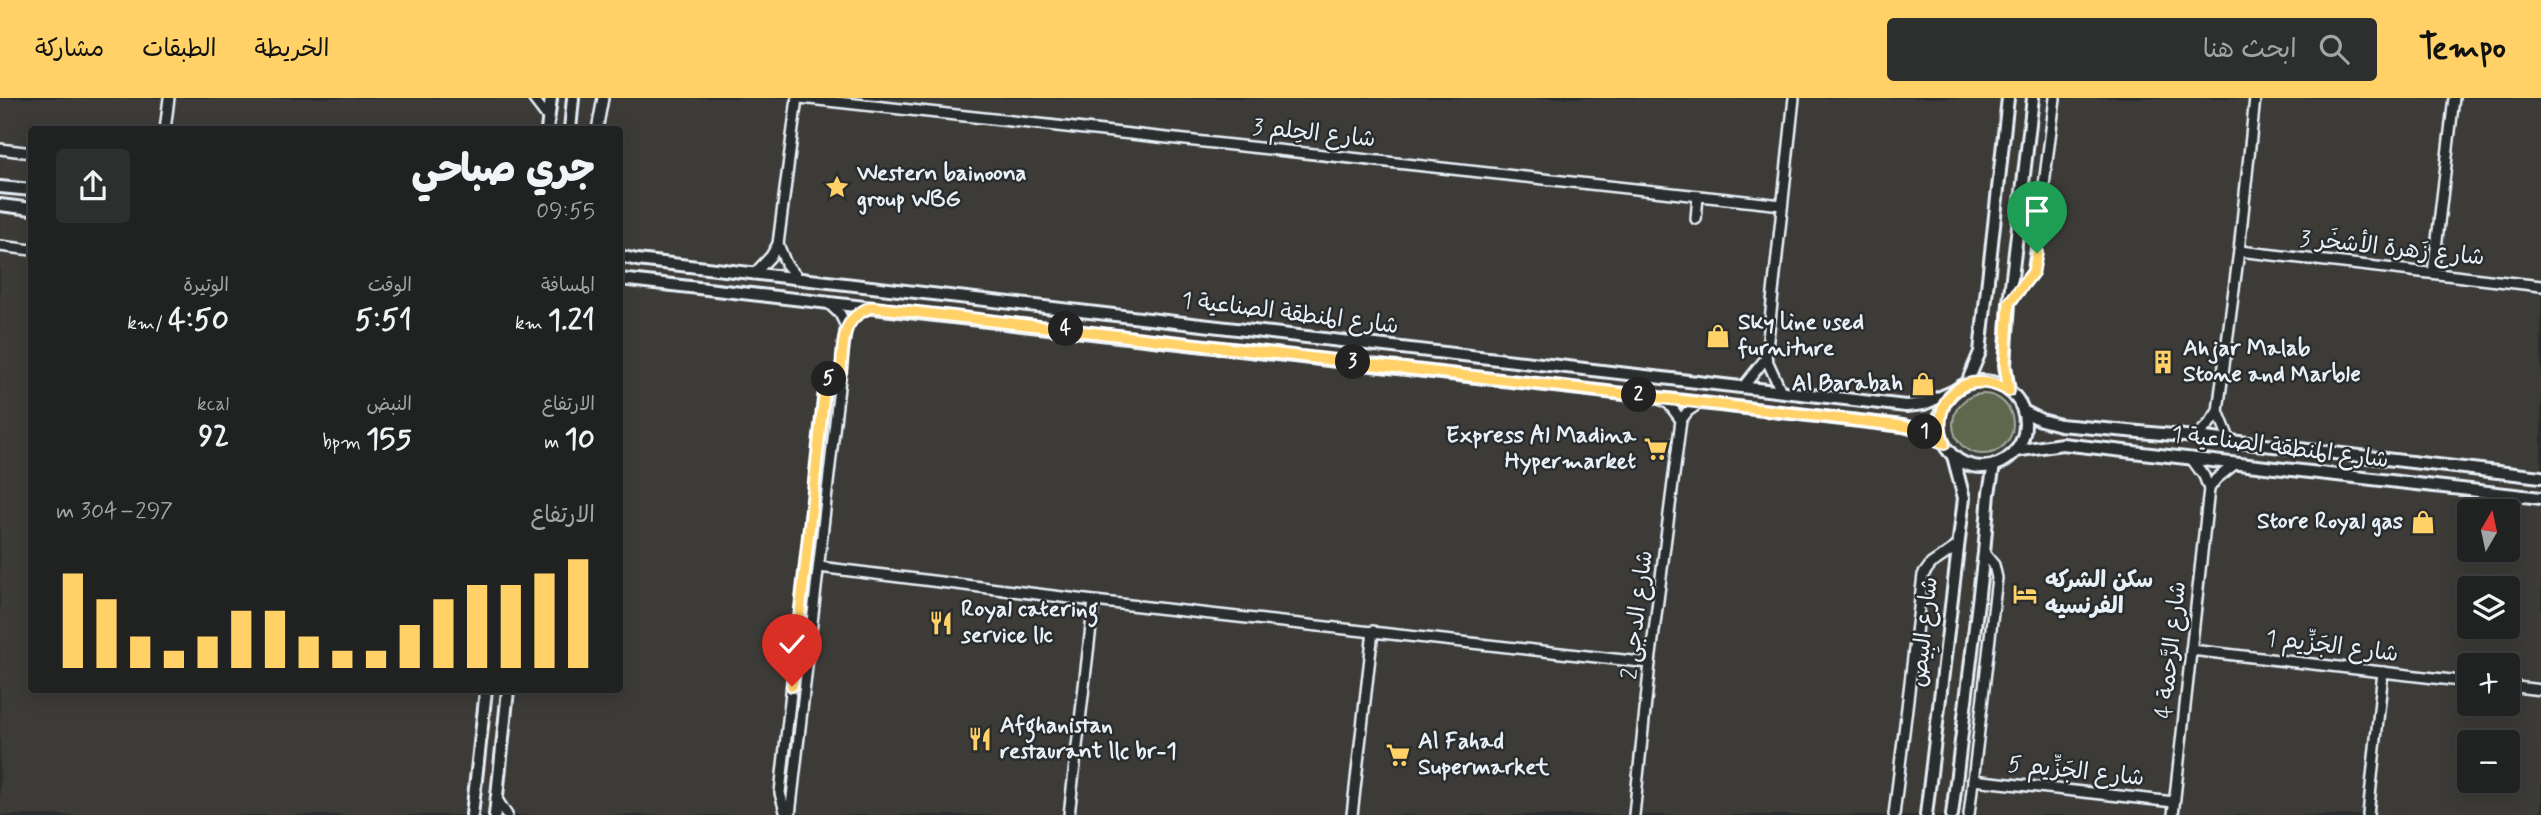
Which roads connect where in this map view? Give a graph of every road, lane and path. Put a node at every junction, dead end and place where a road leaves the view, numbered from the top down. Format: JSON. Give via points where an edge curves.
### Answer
{"nodes":[{"id":1,"x":169,"y":98,"type":"edge"},
{"id":2,"x":533,"y":98,"type":"edge"},
{"id":3,"x":551,"y":98,"type":"edge"},
{"id":4,"x":573,"y":98,"type":"edge"},
{"id":5,"x":603,"y":98,"type":"edge"},
{"id":6,"x":799,"y":98,"type":"edge"},
{"id":7,"x":1794,"y":98,"type":"edge"},
{"id":8,"x":2008,"y":98,"type":"edge"},
{"id":9,"x":2033,"y":98,"type":"edge"},
{"id":10,"x":2055,"y":98,"type":"edge"},
{"id":11,"x":2255,"y":98,"type":"edge"},
{"id":12,"x":2454,"y":98,"type":"edge"},
{"id":13,"x":548,"y":124,"type":"edge"},
{"id":14,"x":166,"y":126,"type":"edge"},
{"id":15,"x":570,"y":126,"type":"edge"},
{"id":16,"x":598,"y":126,"type":"edge"},
{"id":17,"x":0,"y":149,"type":"edge"},
{"id":18,"x":28,"y":152,"type":"edge"},
{"id":19,"x":0,"y":187,"type":"edge"},
{"id":20,"x":28,"y":190,"type":"edge"},
{"id":21,"x":1698,"y":195,"type":"junction"},
{"id":22,"x":0,"y":205,"type":"edge"},
{"id":23,"x":1782,"y":205,"type":"junction"},
{"id":24,"x":28,"y":208,"type":"edge"},
{"id":25,"x":1696,"y":219,"type":"dead end"},
{"id":26,"x":778,"y":244,"type":"junction"},
{"id":27,"x":0,"y":246,"type":"edge"},
{"id":28,"x":28,"y":250,"type":"edge"},
{"id":29,"x":2239,"y":251,"type":"junction"},
{"id":30,"x":623,"y":257,"type":"edge"},
{"id":31,"x":2433,"y":273,"type":"junction"},
{"id":32,"x":754,"y":274,"type":"junction"},
{"id":33,"x":797,"y":278,"type":"junction"},
{"id":34,"x":623,"y":279,"type":"edge"},
{"id":35,"x":2541,"y":286,"type":"edge"},
{"id":36,"x":825,"y":301,"type":"junction"},
{"id":37,"x":2009,"y":303,"type":"junction"},
{"id":38,"x":871,"y":307,"type":"junction"},
{"id":39,"x":846,"y":326,"type":"junction"},
{"id":40,"x":1766,"y":358,"type":"junction"},
{"id":41,"x":841,"y":371,"type":"junction"},
{"id":42,"x":1967,"y":383,"type":"junction"},
{"id":43,"x":1743,"y":387,"type":"junction"},
{"id":44,"x":1781,"y":391,"type":"junction"},
{"id":45,"x":1954,"y":391,"type":"junction"},
{"id":46,"x":2009,"y":391,"type":"junction"},
{"id":47,"x":1656,"y":397,"type":"junction"},
{"id":48,"x":1701,"y":402,"type":"junction"},
{"id":49,"x":2023,"y":411,"type":"junction"},
{"id":50,"x":2218,"y":411,"type":"junction"},
{"id":51,"x":1681,"y":420,"type":"junction"},
{"id":52,"x":2196,"y":437,"type":"junction"},
{"id":53,"x":2230,"y":442,"type":"junction"},
{"id":54,"x":1944,"y":444,"type":"junction"},
{"id":55,"x":2015,"y":451,"type":"junction"},
{"id":56,"x":1953,"y":456,"type":"junction"},
{"id":57,"x":2191,"y":458,"type":"junction"},
{"id":58,"x":2235,"y":464,"type":"junction"},
{"id":59,"x":1994,"y":465,"type":"junction"},
{"id":60,"x":2541,"y":477,"type":"edge"},
{"id":61,"x":2209,"y":489,"type":"junction"},
{"id":62,"x":2541,"y":498,"type":"edge"},
{"id":63,"x":1956,"y":547,"type":"junction"},
{"id":64,"x":1984,"y":553,"type":"junction"},
{"id":65,"x":818,"y":567,"type":"junction"},
{"id":66,"x":1094,"y":601,"type":"junction"},
{"id":67,"x":1373,"y":631,"type":"junction"},
{"id":68,"x":2191,"y":650,"type":"junction"},
{"id":69,"x":1650,"y":663,"type":"junction"},
{"id":70,"x":2383,"y":672,"type":"junction"},
{"id":71,"x":2457,"y":681,"type":"edge"},
{"id":72,"x":2520,"y":687,"type":"edge"},
{"id":73,"x":2541,"y":690,"type":"edge"},
{"id":74,"x":486,"y":693,"type":"edge"},
{"id":75,"x":508,"y":693,"type":"edge"},
{"id":76,"x":1973,"y":779,"type":"junction"},
{"id":77,"x":496,"y":798,"type":"junction"},
{"id":78,"x":2174,"y":802,"type":"junction"},
{"id":79,"x":472,"y":815,"type":"edge"},
{"id":80,"x":495,"y":815,"type":"edge"},
{"id":81,"x":507,"y":815,"type":"edge"},
{"id":82,"x":788,"y":815,"type":"edge"},
{"id":83,"x":1069,"y":815,"type":"edge"},
{"id":84,"x":1352,"y":815,"type":"edge"},
{"id":85,"x":1634,"y":815,"type":"edge"},
{"id":86,"x":1894,"y":815,"type":"edge"},
{"id":87,"x":1926,"y":815,"type":"edge"},
{"id":88,"x":1952,"y":815,"type":"edge"},
{"id":89,"x":1969,"y":815,"type":"edge"},
{"id":90,"x":2173,"y":815,"type":"edge"},
{"id":91,"x":2368,"y":815,"type":"edge"}],
"edges":[{"from":1,"to":14,"type":"street"},
{"from":2,"to":13,"type":"street"},
{"from":3,"to":13,"type":"street"},
{"from":4,"to":15,"type":"street"},
{"from":5,"to":16,"type":"street"},
{"from":6,"to":21,"type":"street","name":"شارع الحِلم 3"},
{"from":6,"to":26,"type":"street"},
{"from":7,"to":23,"type":"street"},
{"from":8,"to":42,"type":"street","via":[[1980,352]]},
{"from":9,"to":37,"type":"street"},
{"from":10,"to":37,"type":"street","via":[[2033,272]]},
{"from":11,"to":29,"type":"street"},
{"from":12,"to":31,"type":"street"},
{"from":17,"to":18,"type":"street"},
{"from":19,"to":20,"type":"street"},
{"from":21,"to":23,"type":"street","name":"شارع الحِلم 3"},
{"from":21,"to":25,"type":"street"},
{"from":22,"to":24,"type":"street"},
{"from":23,"to":40,"type":"street"},
{"from":26,"to":32,"type":"street"},
{"from":26,"to":33,"type":"street"},
{"from":27,"to":28,"type":"street"},
{"from":29,"to":31,"type":"street","name":"شارع زَهرة الأشخَر 3"},
{"from":29,"to":50,"type":"street"},
{"from":30,"to":32,"type":"street","name":"شارع المنطقة الصناعية 1"},
{"from":31,"to":35,"type":"street","name":"شارع زَهرة الأشخَر 3"},
{"from":32,"to":33,"type":"street","name":"شارع المنطقة الصناعية 1"},
{"from":33,"to":43,"type":"street","name":"شارع المنطقة الصناعية 1"},
{"from":34,"to":36,"type":"street","name":"شارع المنطقة الصناعية 1"},
{"from":36,"to":38,"type":"street","name":"شارع المنطقة الصناعية 1"},
{"from":36,"to":39,"type":"street"},
{"from":37,"to":46,"type":"street","via":[[2005,365]]},
{"from":38,"to":39,"type":"street"},
{"from":38,"to":47,"type":"street","name":"شارع المنطقة الصناعية 1"},
{"from":39,"to":41,"type":"street"},
{"from":40,"to":43,"type":"street"},
{"from":40,"to":44,"type":"street"},
{"from":41,"to":65,"type":"street"},
{"from":41,"to":82,"type":"street","via":[[831,376],[824,391],[780,793]]},
{"from":42,"to":45,"type":"street"},
{"from":42,"to":46,"type":"street","via":[[1989,382]]},
{"from":43,"to":44,"type":"street","name":"شارع المنطقة الصناعية 1"},
{"from":44,"to":45,"type":"street","name":"شارع المنطقة الصناعية 1","via":[[1906,406]]},
{"from":45,"to":54,"type":"street","via":[[1940,416]]},
{"from":46,"to":49,"type":"street"},
{"from":47,"to":48,"type":"street","name":"شارع المنطقة الصناعية 1"},
{"from":47,"to":51,"type":"street","via":[[1669,404]]},
{"from":48,"to":51,"type":"street"},
{"from":48,"to":54,"type":"street","name":"شارع المنطقة الصناعية 1","via":[[1903,426]]},
{"from":49,"to":52,"type":"street","name":"شارع المنطقة الصناعية 1","via":[[2060,425]]},
{"from":49,"to":55,"type":"street","via":[[2023,432]]},
{"from":50,"to":52,"type":"street"},
{"from":50,"to":53,"type":"street"},
{"from":51,"to":69,"type":"street","name":"شارع الدجى 2"},
{"from":52,"to":53,"type":"street","name":"شارع المنطقة الصناعية 1"},
{"from":53,"to":60,"type":"street","name":"شارع المنطقة الصناعية 1"},
{"from":54,"to":56,"type":"street"},
{"from":55,"to":57,"type":"street","name":"شارع المنطقة الصناعية 1","via":[[2062,444]]},
{"from":55,"to":59,"type":"street"},
{"from":56,"to":59,"type":"street","via":[[1965,464]]},
{"from":56,"to":63,"type":"street","name":"شارع البِيص","via":[[1964,498]]},
{"from":57,"to":58,"type":"street","name":"شارع المنطقة الصناعية 1"},
{"from":57,"to":61,"type":"street"},
{"from":58,"to":61,"type":"street"},
{"from":58,"to":62,"type":"street","name":"شارع المنطقة الصناعية 1"},
{"from":59,"to":64,"type":"street"},
{"from":61,"to":68,"type":"street","name":"شارع الرَّحمة 4"},
{"from":63,"to":86,"type":"street","via":[[1923,575]]},
{"from":63,"to":87,"type":"street","name":"شارع البِيص"},
{"from":64,"to":76,"type":"street","via":[[1997,578]]},
{"from":64,"to":88,"type":"street"},
{"from":65,"to":66,"type":"street"},
{"from":65,"to":82,"type":"street"},
{"from":66,"to":67,"type":"street"},
{"from":66,"to":83,"type":"street"},
{"from":67,"to":69,"type":"street"},
{"from":67,"to":84,"type":"street"},
{"from":68,"to":70,"type":"street","name":"شارع الجَزِّيم 1"},
{"from":68,"to":78,"type":"street","name":"شارع الرَّحمة 4"},
{"from":69,"to":85,"type":"street","name":"شارع الدجى 2"},
{"from":70,"to":71,"type":"street","name":"شارع الجَزِّيم 1"},
{"from":70,"to":91,"type":"street"},
{"from":72,"to":73,"type":"street"},
{"from":74,"to":79,"type":"street"},
{"from":75,"to":77,"type":"street"},
{"from":76,"to":78,"type":"street","name":"شارع الجَزِّيم 5"},
{"from":76,"to":89,"type":"street"},
{"from":77,"to":80,"type":"street"},
{"from":77,"to":81,"type":"street"},
{"from":78,"to":90,"type":"street","name":"شارع الرَّحمة 4"}]}
